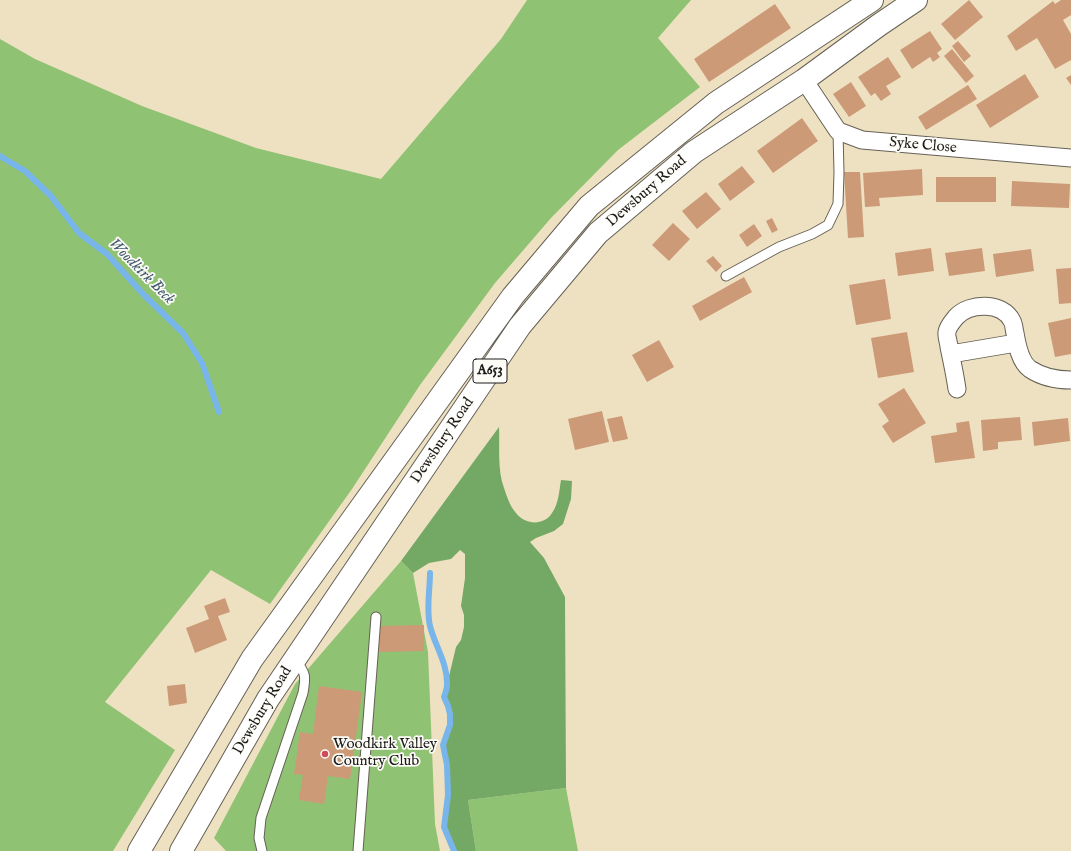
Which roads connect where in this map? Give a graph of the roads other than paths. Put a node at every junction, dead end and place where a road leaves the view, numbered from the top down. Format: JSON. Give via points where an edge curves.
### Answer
{"nodes":[{"id":1,"x":872,"y":0,"type":"edge"},
{"id":2,"x":916,"y":0,"type":"edge"},
{"id":3,"x":804,"y":80,"type":"junction"},
{"id":4,"x":838,"y":131,"type":"junction"},
{"id":5,"x":1071,"y":158,"type":"edge"},
{"id":6,"x":726,"y":276,"type":"dead end"},
{"id":7,"x":1016,"y":343,"type":"junction"},
{"id":8,"x":951,"y":354,"type":"junction"},
{"id":9,"x":1071,"y":380,"type":"edge"},
{"id":10,"x":958,"y":389,"type":"dead end"},
{"id":11,"x":376,"y":617,"type":"dead end"},
{"id":12,"x":295,"y":660,"type":"junction"},
{"id":13,"x":139,"y":851,"type":"edge"},
{"id":14,"x":181,"y":851,"type":"edge"},
{"id":15,"x":262,"y":851,"type":"edge"},
{"id":16,"x":358,"y":851,"type":"edge"}],
"edges":[{"from":1,"to":13,"type":"main road","name":"Dewsbury Road","number":"A653","via":[[716,103],[588,206],[512,296],[252,659]]},
{"from":2,"to":3,"type":"main road","name":"Dewsbury Road","number":"A653"},
{"from":3,"to":4,"type":"street"},
{"from":3,"to":12,"type":"main road","name":"Dewsbury Road","number":"A653","via":[[694,152],[598,233],[520,326]]},
{"from":4,"to":5,"type":"street","name":"Syke Close","via":[[862,140]]},
{"from":4,"to":6,"type":"lane","via":[[838,204],[828,225],[779,247]]},
{"from":7,"to":8,"type":"street"},
{"from":7,"to":8,"type":"street","via":[[1012,321],[1004,312],[982,305],[970,307],[952,322],[947,333]]},
{"from":7,"to":9,"type":"street","via":[[1029,368],[1044,376]]},
{"from":8,"to":10,"type":"street"},
{"from":11,"to":16,"type":"lane"},
{"from":12,"to":14,"type":"main road","name":"Dewsbury Road","number":"A653","via":[[268,699]]},
{"from":12,"to":15,"type":"lane","via":[[303,669],[306,678],[261,818],[259,838]]}]}
